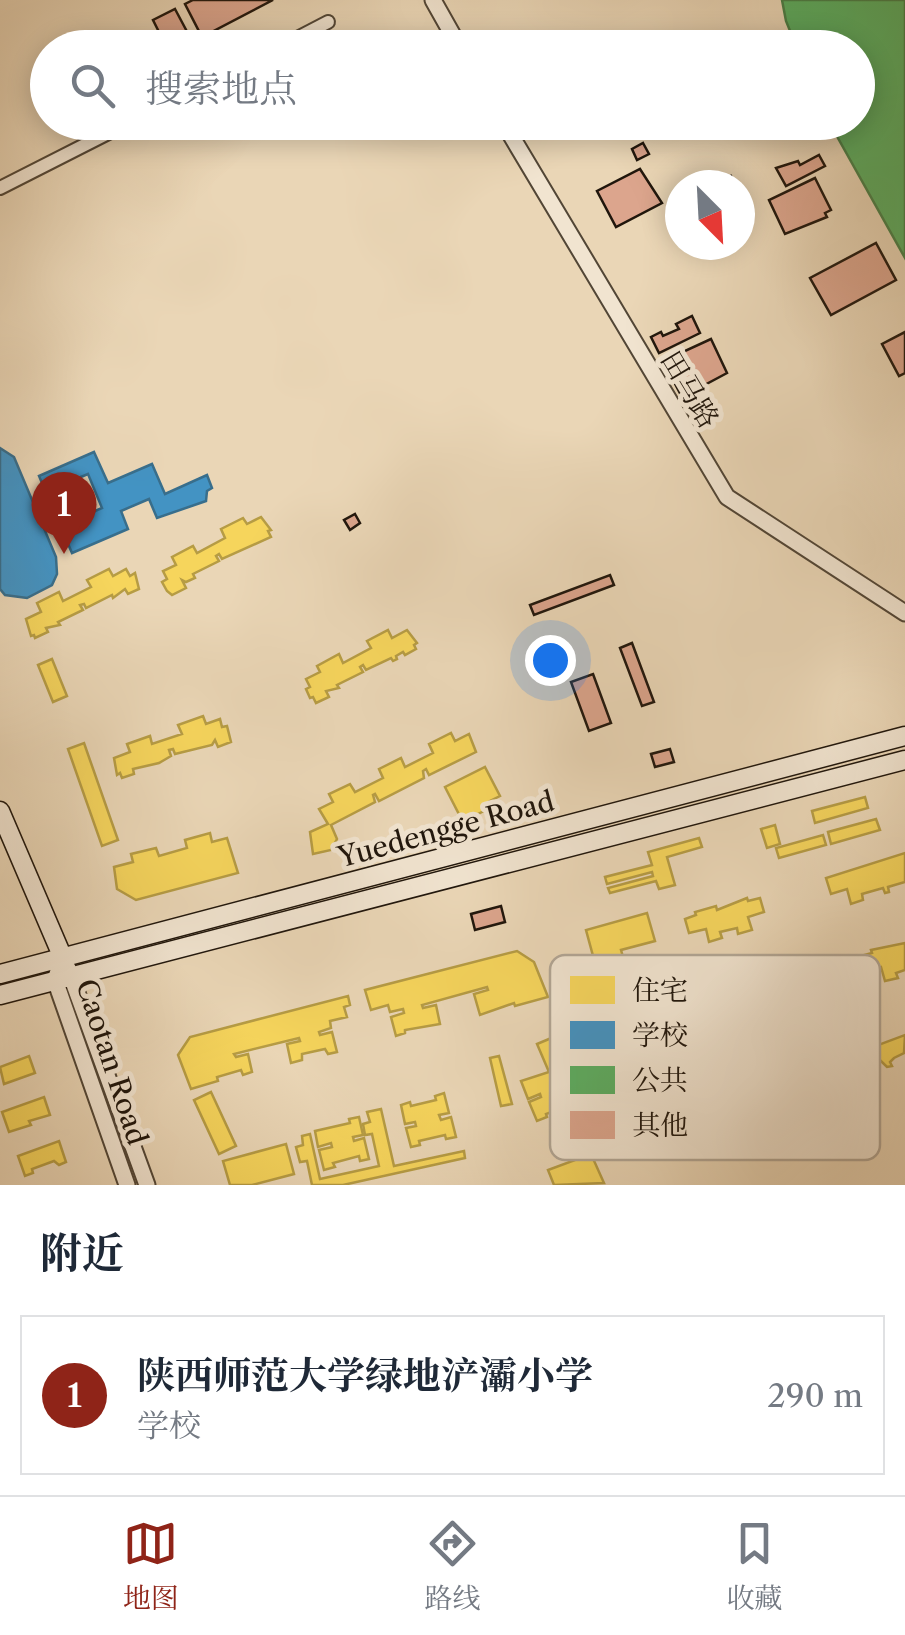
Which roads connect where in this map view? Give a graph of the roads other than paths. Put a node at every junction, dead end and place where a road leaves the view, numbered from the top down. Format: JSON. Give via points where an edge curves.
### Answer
{"nodes":[{"id":1,"x":434,"y":0,"type":"edge"},
{"id":2,"x":328,"y":22,"type":"dead end"},
{"id":3,"x":313,"y":30,"type":"edge"},
{"id":4,"x":450,"y":30,"type":"edge"},
{"id":5,"x":95,"y":140,"type":"edge"},
{"id":6,"x":514,"y":140,"type":"edge"},
{"id":7,"x":0,"y":188,"type":"edge"},
{"id":8,"x":905,"y":613,"type":"edge"},
{"id":9,"x":905,"y":736,"type":"edge"},
{"id":10,"x":905,"y":760,"type":"edge"},
{"id":11,"x":0,"y":810,"type":"edge"},
{"id":12,"x":63,"y":958,"type":"junction"},
{"id":13,"x":0,"y":974,"type":"edge"},
{"id":14,"x":64,"y":979,"type":"junction"},
{"id":15,"x":0,"y":995,"type":"edge"},
{"id":16,"x":127,"y":1185,"type":"edge"},
{"id":17,"x":147,"y":1185,"type":"edge"}],
"edges":[{"from":1,"to":4,"type":"street"},
{"from":2,"to":3,"type":"street"},
{"from":5,"to":7,"type":"street"},
{"from":6,"to":8,"type":"street","name":"田马路","via":[[726,497]]},
{"from":9,"to":12,"type":"main road","name":"Yuedengge Road"},
{"from":10,"to":14,"type":"main road","name":"Yuedengge Road"},
{"from":11,"to":12,"type":"main road"},
{"from":12,"to":13,"type":"main road","name":"Yuedengge Road"},
{"from":12,"to":14,"type":"street","name":"Caotan Road"},
{"from":14,"to":15,"type":"main road","name":"Yuedengge Road"},
{"from":14,"to":16,"type":"street","name":"Caotan Road"},
{"from":14,"to":17,"type":"street","name":"Caotan Road"}]}
